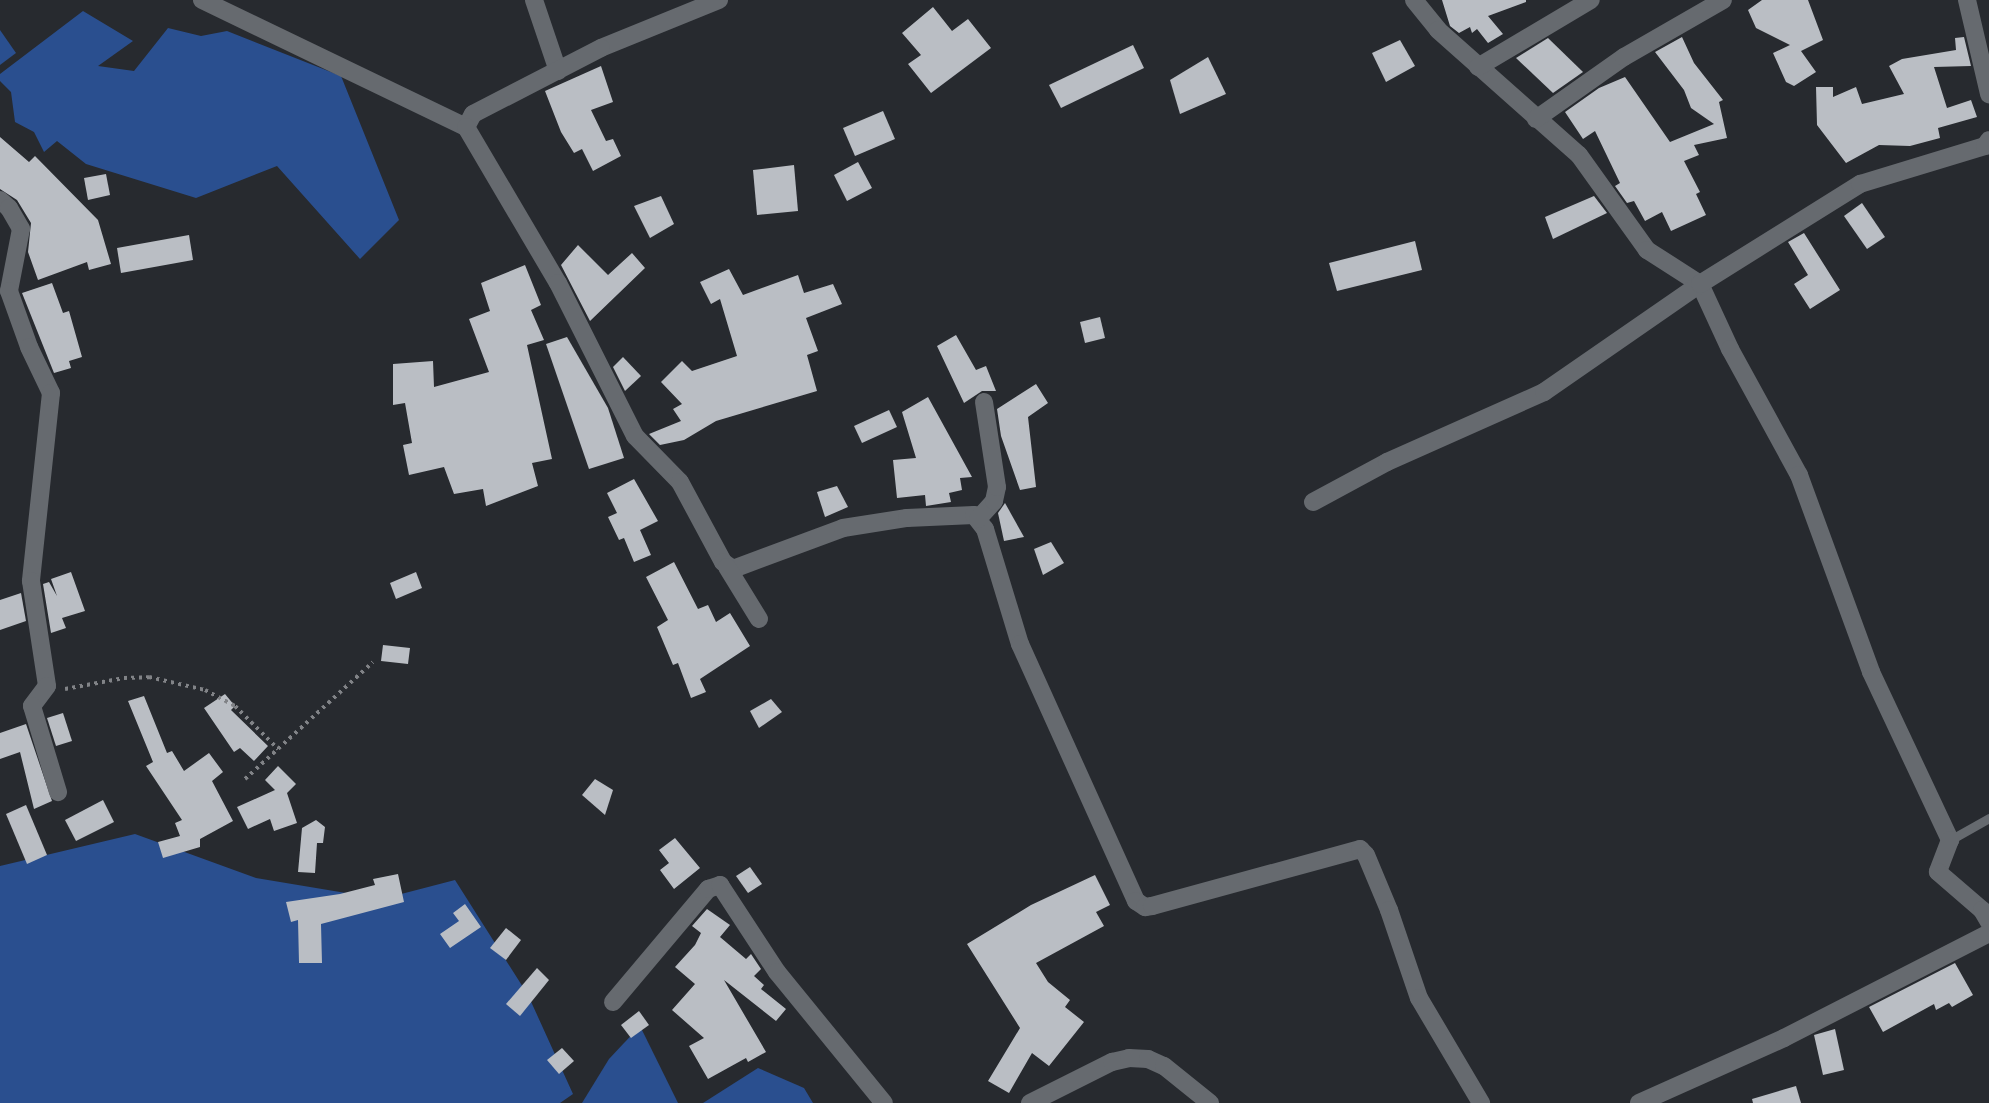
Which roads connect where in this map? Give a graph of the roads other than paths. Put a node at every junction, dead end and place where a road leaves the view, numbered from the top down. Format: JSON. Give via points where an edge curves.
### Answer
{"nodes":[{"id":1,"x":202,"y":0,"type":"edge"},
{"id":2,"x":534,"y":0,"type":"edge"},
{"id":3,"x":718,"y":0,"type":"edge"},
{"id":4,"x":1414,"y":0,"type":"edge"},
{"id":5,"x":1591,"y":0,"type":"edge"},
{"id":6,"x":1724,"y":0,"type":"edge"},
{"id":7,"x":1967,"y":0,"type":"edge"},
{"id":8,"x":1478,"y":66,"type":"junction"},
{"id":9,"x":558,"y":71,"type":"junction"},
{"id":10,"x":1989,"y":94,"type":"edge"},
{"id":11,"x":1536,"y":119,"type":"junction"},
{"id":12,"x":466,"y":127,"type":"junction"},
{"id":13,"x":1989,"y":140,"type":"edge"},
{"id":14,"x":0,"y":201,"type":"edge"},
{"id":15,"x":1700,"y":284,"type":"junction"},
{"id":16,"x":984,"y":402,"type":"dead end"},
{"id":17,"x":1313,"y":502,"type":"dead end"},
{"id":18,"x":978,"y":519,"type":"junction"},
{"id":19,"x":727,"y":567,"type":"junction"},
{"id":20,"x":759,"y":619,"type":"dead end"},
{"id":21,"x":58,"y":792,"type":"dead end"},
{"id":22,"x":1989,"y":818,"type":"edge"},
{"id":23,"x":1950,"y":840,"type":"junction"},
{"id":24,"x":1987,"y":913,"type":"edge"},
{"id":25,"x":1989,"y":933,"type":"edge"},
{"id":26,"x":613,"y":1002,"type":"dead end"},
{"id":27,"x":884,"y":1103,"type":"edge"},
{"id":28,"x":1030,"y":1103,"type":"edge"},
{"id":29,"x":1210,"y":1103,"type":"edge"},
{"id":30,"x":1481,"y":1103,"type":"edge"},
{"id":31,"x":1639,"y":1103,"type":"edge"}],
"edges":[{"from":1,"to":12,"type":"street"},
{"from":2,"to":9,"type":"street"},
{"from":3,"to":9,"type":"street"},
{"from":4,"to":8,"type":"street","via":[[1438,30]]},
{"from":5,"to":8,"type":"street"},
{"from":6,"to":11,"type":"street","via":[[1624,57]]},
{"from":7,"to":10,"type":"street"},
{"from":8,"to":11,"type":"street"},
{"from":9,"to":12,"type":"street","via":[[473,114]]},
{"from":11,"to":15,"type":"street","via":[[1579,155],[1647,250]]},
{"from":12,"to":19,"type":"street","via":[[558,283],[630,428],[680,482]]},
{"from":13,"to":15,"type":"street","via":[[1985,146],[1871,178]]},
{"from":14,"to":21,"type":"street","via":[[9,208],[21,230],[9,291],[51,393],[31,581],[46,690],[34,702],[33,710]]},
{"from":15,"to":17,"type":"street","via":[[1544,392],[1382,465]]},
{"from":15,"to":23,"type":"street","via":[[1730,349],[1799,475],[1870,672]]},
{"from":16,"to":18,"type":"street","via":[[997,487],[994,501]]},
{"from":18,"to":19,"type":"street","via":[[964,513],[843,528],[741,567]]},
{"from":18,"to":30,"type":"street","via":[[985,529],[1020,644],[1136,901],[1145,907],[1152,906],[1360,849],[1389,910],[1419,998]]},
{"from":19,"to":20,"type":"street"},
{"from":22,"to":23,"type":"lane"},
{"from":23,"to":24,"type":"street","via":[[1938,872]]},
{"from":25,"to":31,"type":"street","via":[[1784,1038]]},
{"from":26,"to":27,"type":"street","via":[[708,889],[720,885],[777,972]]},
{"from":28,"to":29,"type":"street","via":[[1112,1062],[1130,1058],[1148,1059],[1164,1066]]}]}
